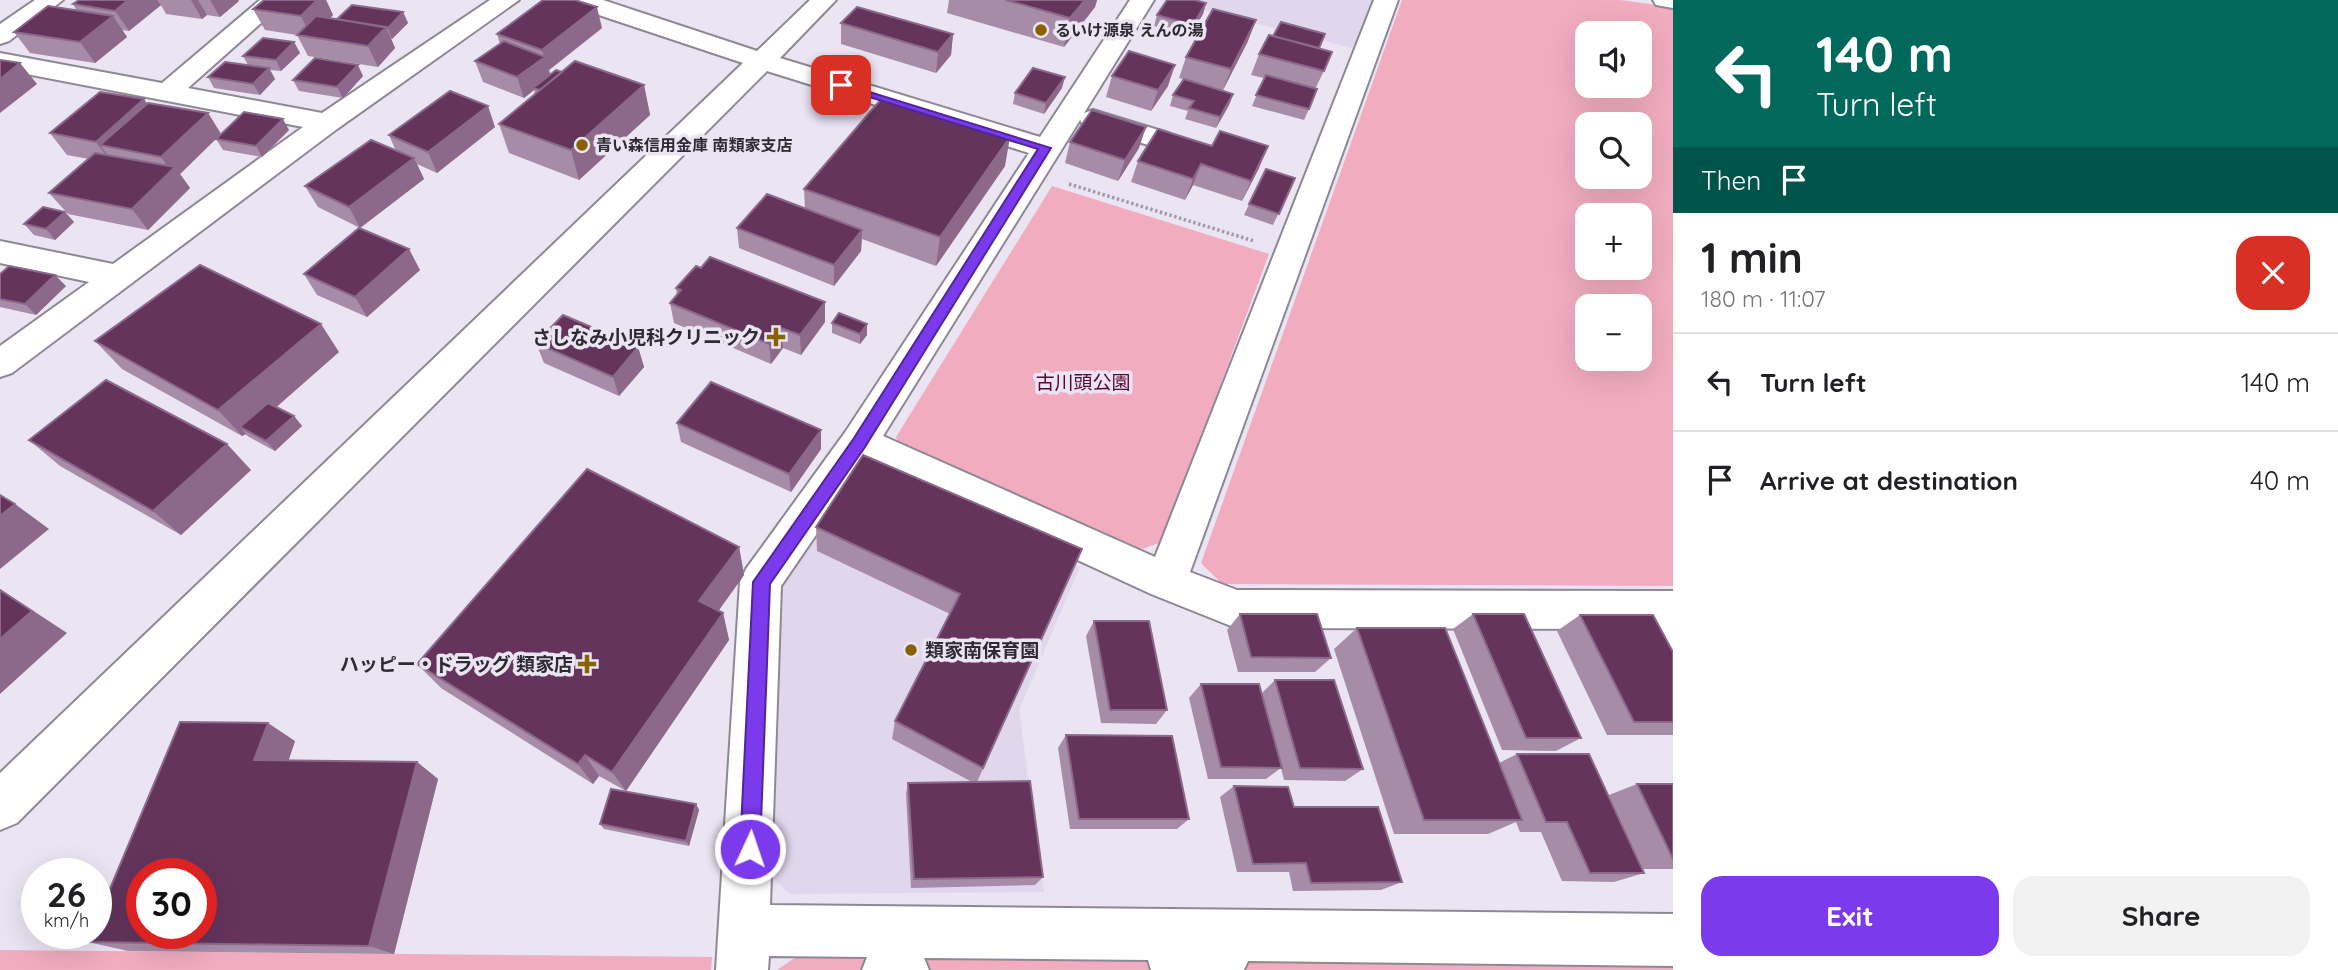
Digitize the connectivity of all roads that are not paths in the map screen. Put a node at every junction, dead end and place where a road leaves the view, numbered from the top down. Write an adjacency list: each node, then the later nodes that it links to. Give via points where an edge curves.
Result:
1 (51, 0): 10 (street)
2 (275, 0): 13 (street)
3 (507, 0): 15 (street)
4 (578, 0): 12 (street)
5 (824, 0): 12 (street)
6 (1142, 0): 14 (street)
7 (1386, 0): 22 (street)
8 (1665, 0): 9 (street)
9 (1673, 1)
10 (0, 36)
11 (0, 61): 13 (street)
12 (762, 61): 17 (street); 24 (street)
13 (169, 91): 15 (street)
14 (1069, 111): 16 (street); 17 (street)
15 (327, 123): 19 (street)
16 (1158, 139)
17 (1038, 160): 21 (street)
18 (0, 252): 19 (street)
19 (121, 277): 20 (street)
20 (0, 364)
21 (859, 442): 22 (street); 26 (street, via 761,582)
22 (1166, 581): 23 (street, via 1236,608)
23 (1667, 620)
24 (0, 806)
25 (1673, 940): 26 (street)
26 (744, 950)
27 (1673, 964): 30 (street, via 1174,959)
28 (888, 970): 29 (street)
29 (903, 970)
30 (1177, 970)

